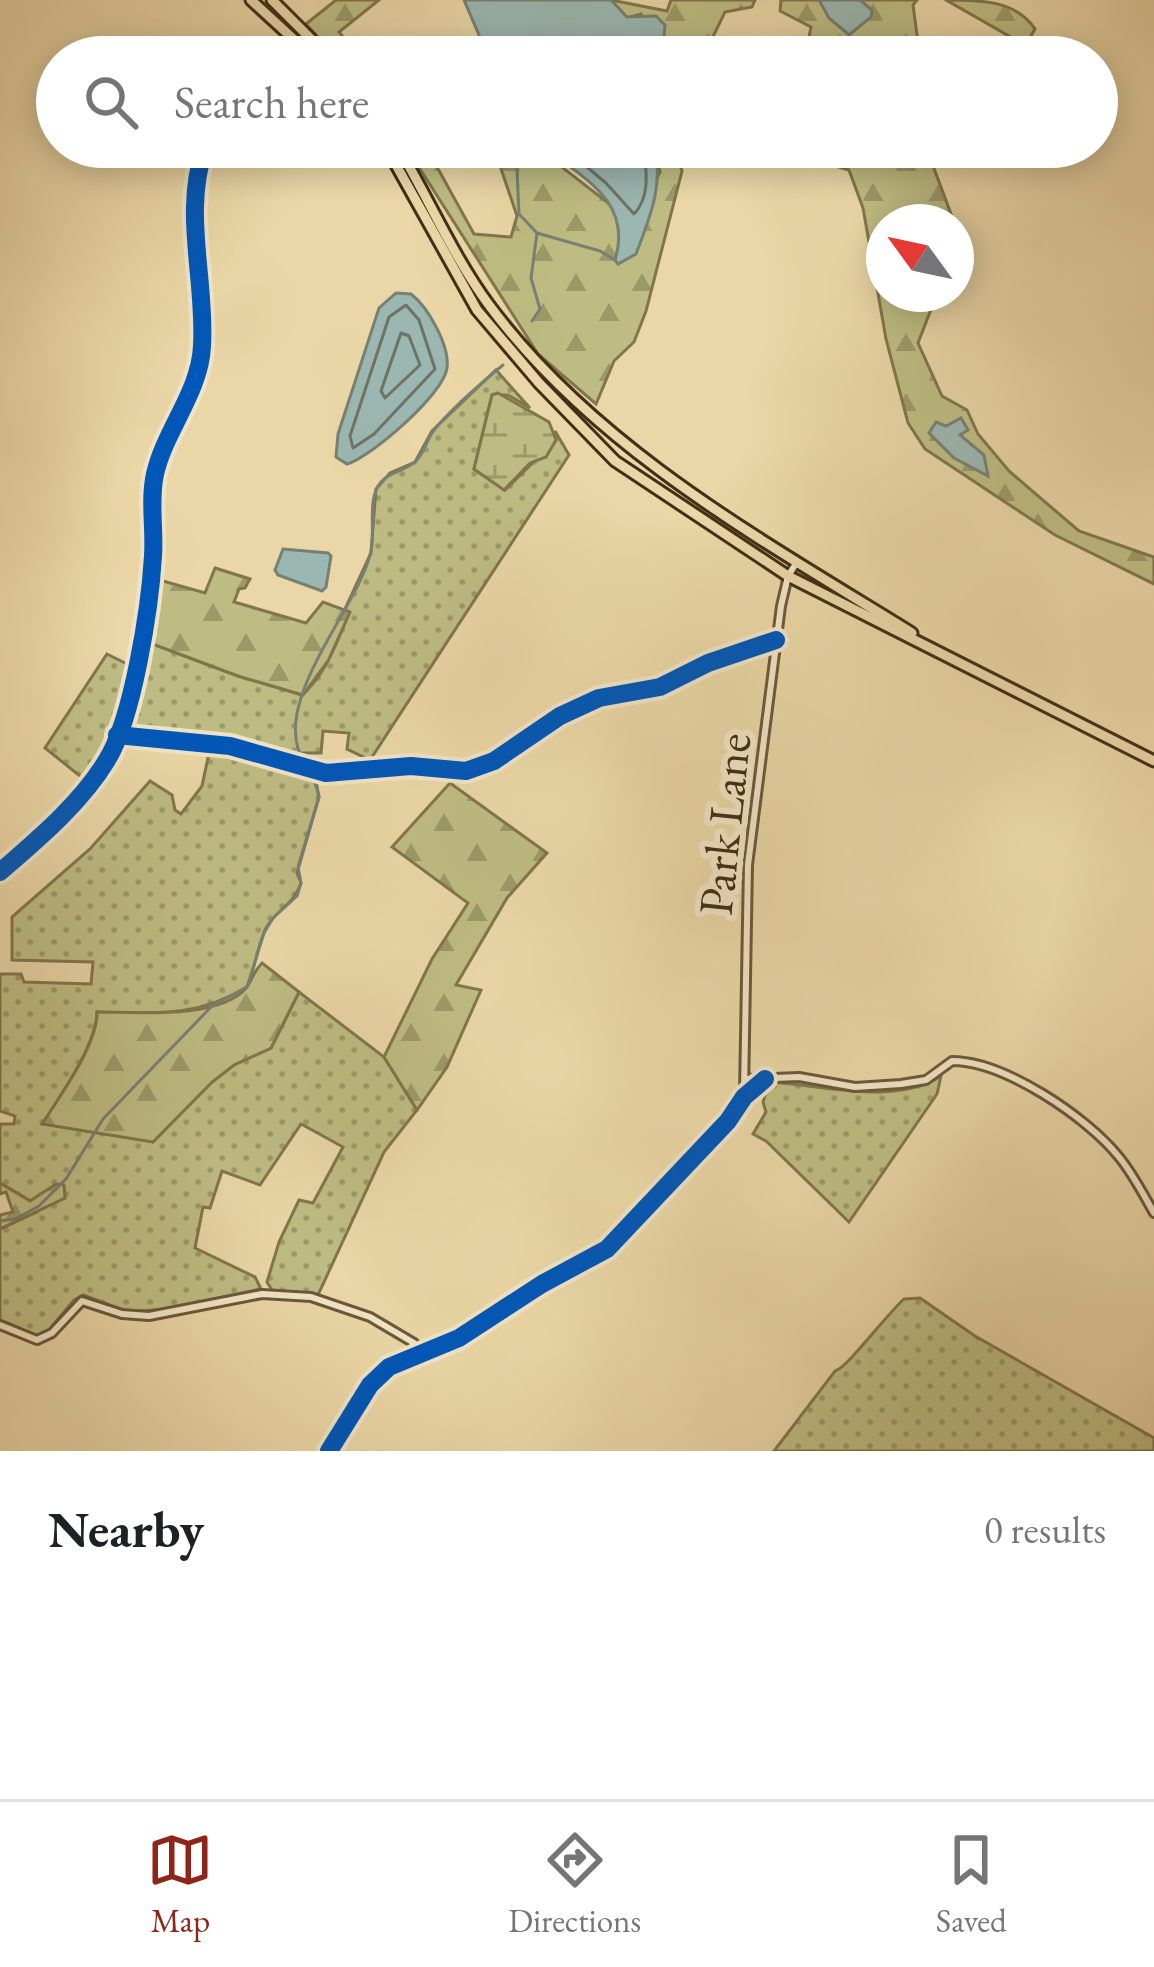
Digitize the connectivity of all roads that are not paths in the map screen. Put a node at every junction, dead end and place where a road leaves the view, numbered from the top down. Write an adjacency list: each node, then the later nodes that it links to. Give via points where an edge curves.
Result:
1 (251, 0): 4 (main road)
2 (272, 0): 3 (main road)
3 (299, 26): 4 (street); 5 (main road)
4 (289, 35)
5 (309, 36)
6 (198, 168): 13 (street, via 202,355 155,474 146,616)
7 (398, 168): 10 (main road, via 477,310 596,444)
8 (410, 168): 9 (main road, via 468,274 533,357 653,463)
9 (796, 562): 10 (street, Park Lane); 12 (main road)
10 (788, 576): 11 (street, Park Lane); 12 (main road)
11 (776, 640): 13 (street, via 660,687 598,698 466,770 326,773 230,746); 16 (street, Park Lane, via 748,865)
12 (962, 664): 14 (main road)
13 (117, 735): 15 (street, via 90,785)
14 (1154, 760)
15 (0, 872)
16 (746, 1079): 17 (street); 18 (street, Park Lane)
17 (764, 1079): 18 (street); 19 (street, via 855,1087 926,1080 952,1061 992,1066 1112,1148)
18 (744, 1096): 21 (street, via 607,1249)
19 (1154, 1213)
20 (0, 1325): 21 (street, via 37,1340 82,1300 149,1316 279,1295 344,1305)
21 (421, 1352): 22 (street, via 380,1374)
22 (329, 1451)

